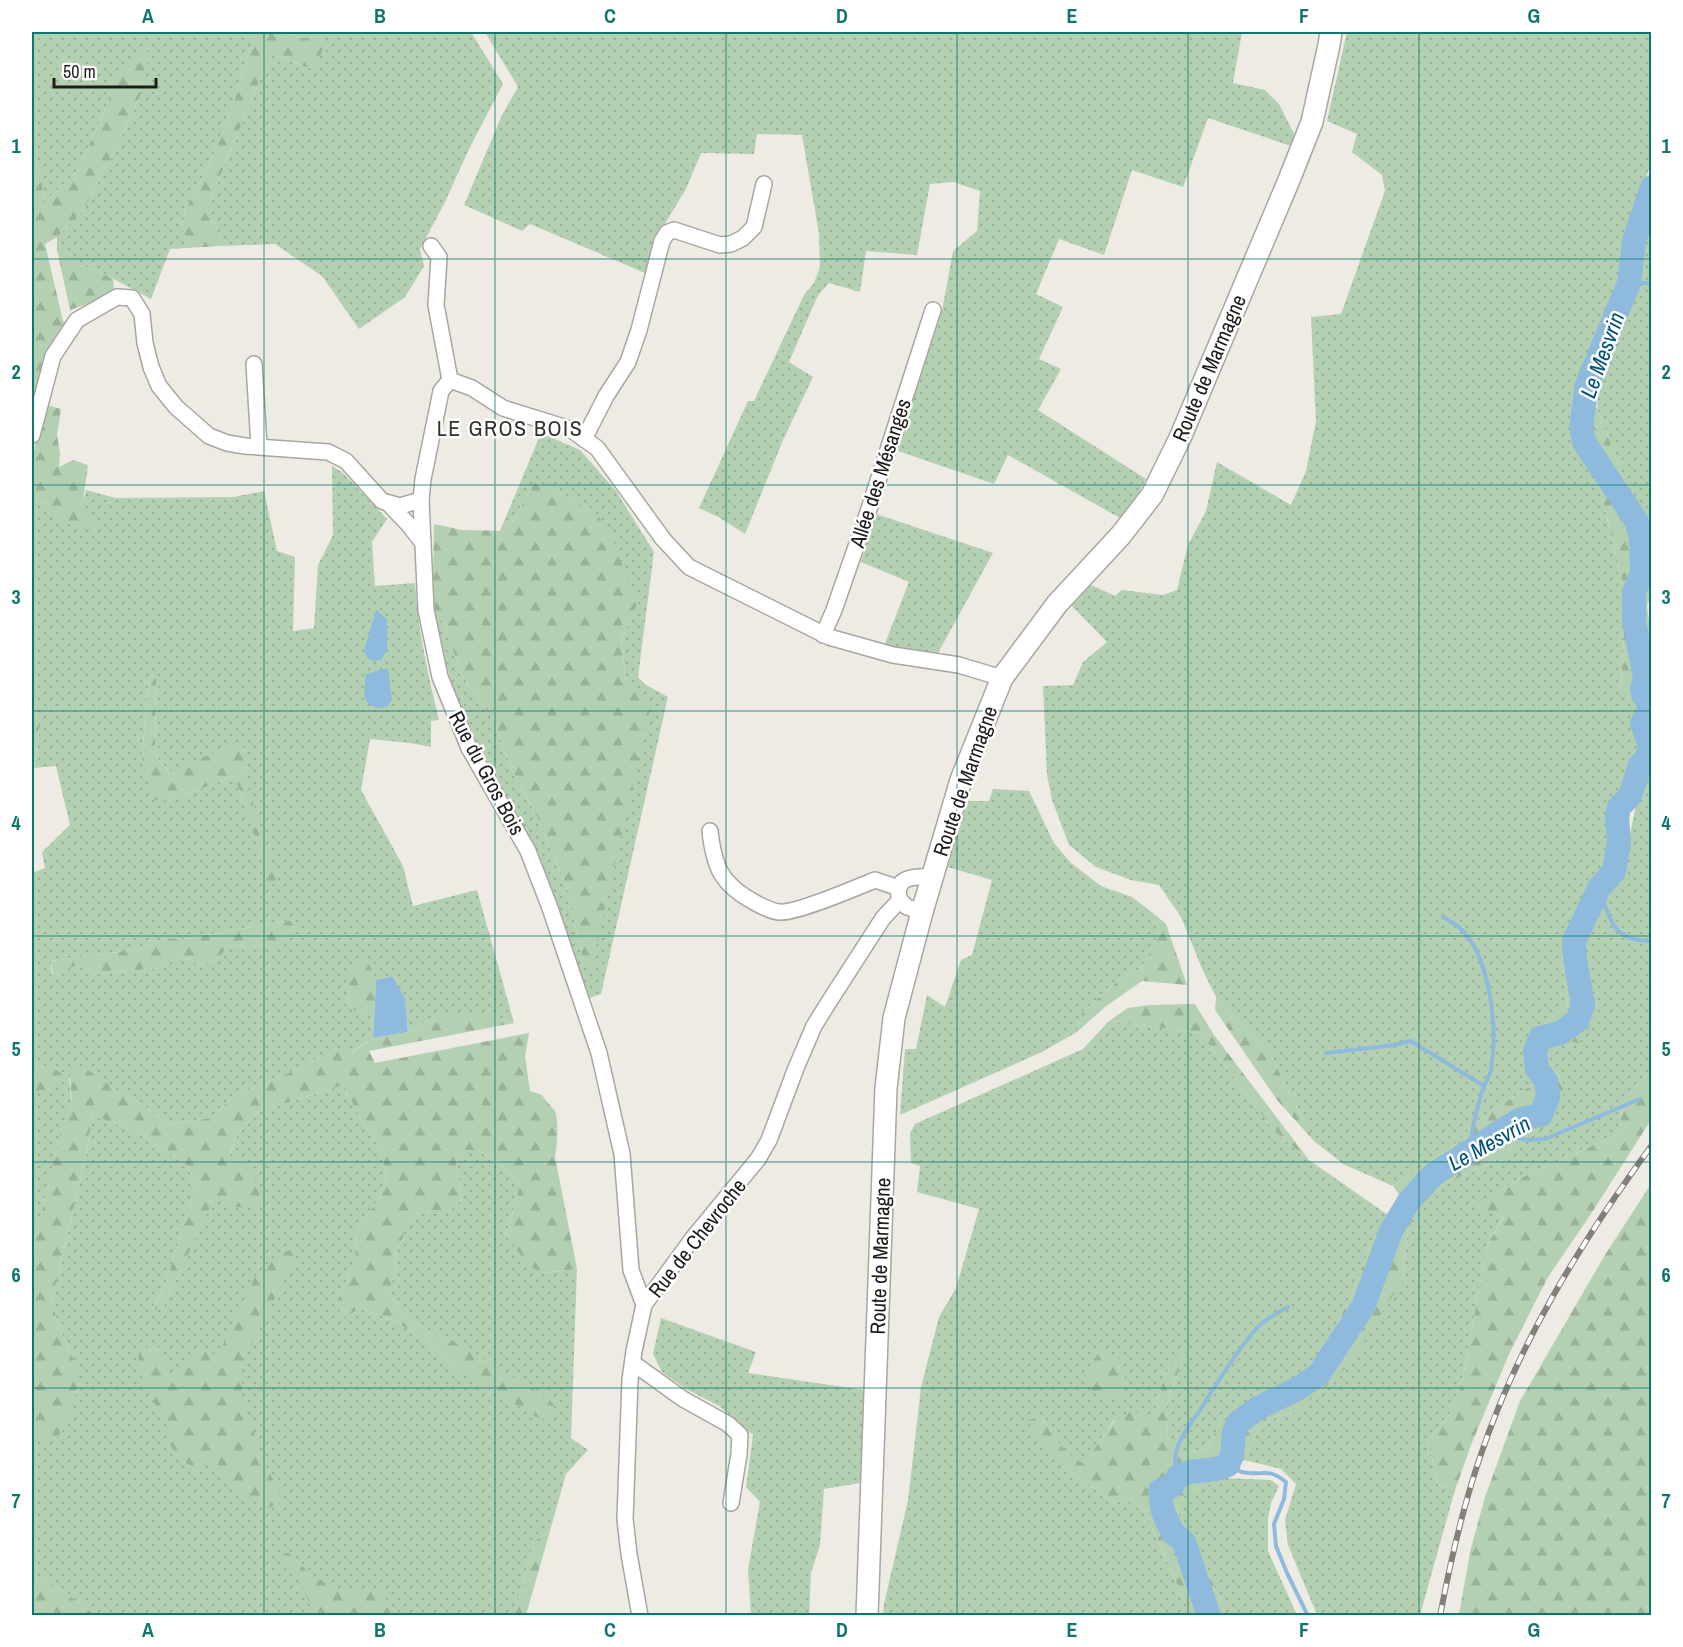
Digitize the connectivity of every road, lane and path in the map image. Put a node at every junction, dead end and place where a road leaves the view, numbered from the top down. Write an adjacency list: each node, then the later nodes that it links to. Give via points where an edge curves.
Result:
1 (1330, 32): 14 (main road, Route de Marmagne, via 1312,122 1180,438 1152,495 1057,604)
2 (764, 184): 8 (street, via 754,227 743,238 720,244 674,230 667,233 628,362)
3 (431, 246): 6 (street, via 439,257 436,305)
4 (933, 310): 13 (street, Allée des Mésanges, via 867,515)
5 (254, 364): 9 (street)
6 (450, 380): 8 (street, via 472,388 503,408 570,429); 10 (street, Rue du Gros Bois, via 441,391)
7 (32, 435): 9 (street, via 53,356 77,320 117,297 132,298 142,314 151,367 159,387 176,407 209,436 227,443)
8 (584, 439): 13 (street, via 597,448 663,539 689,567)
9 (259, 446): 11 (street, via 328,452 346,461 382,501)
10 (421, 500): 11 (street, via 400,506); 12 (street, Rue du Gros Bois)
11 (388, 502): 12 (street)
12 (423, 543): 19 (street, Rue du Gros Bois, via 426,610 440,677 469,748 528,851 599,1053 622,1154 631,1270)
13 (823, 635): 14 (street, via 893,655 959,664)
14 (1002, 678): 16 (main road, Route de Marmagne, via 961,780)
15 (710, 831): 17 (street, via 713,855 724,879 762,907 780,912 875,880)
16 (932, 877): 17 (street, via 913,876 904,881); 18 (main road, Route de Marmagne)
17 (899, 894): 18 (street, via 907,907); 19 (street, Rue de Chevroche, via 814,1026 758,1159)
18 (921, 912): 23 (main road, Route de Marmagne, via 894,1018 886,1088)
19 (644, 1305): 20 (street, Rue de Chevroche)
20 (633, 1363): 21 (street, via 740,1435); 22 (street, Rue de Chevroche, via 625,1519)
21 (731, 1503)
22 (640, 1616)
23 (867, 1616)

